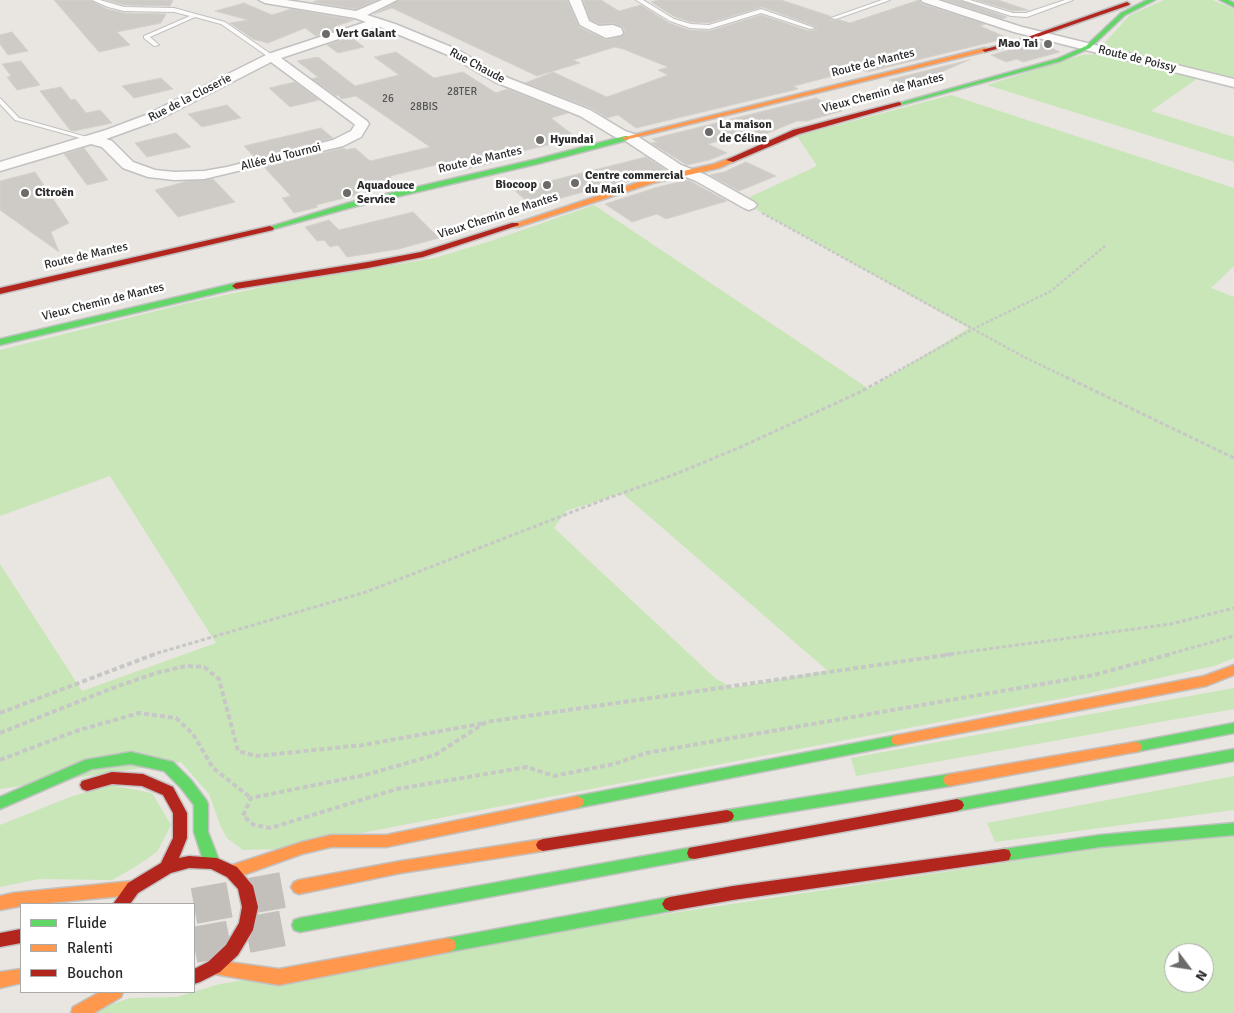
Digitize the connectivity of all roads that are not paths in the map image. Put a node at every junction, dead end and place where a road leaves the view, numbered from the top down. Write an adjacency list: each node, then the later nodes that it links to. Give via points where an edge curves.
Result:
1 (95, 0): 15 (lane, via 124,9 165,8)
2 (265, 0): 14 (street, Rue Chaude)
3 (391, 0): 14 (street)
4 (575, 0): 19 (street, via 584,23)
5 (639, 0): 18 (lane, via 672,20 690,26 709,27 761,11)
6 (887, 0): 16 (lane)
7 (928, 0): 20 (street, Route de Poissy)
8 (965, 0): 9 (lane, via 1013,15 1027,15)
9 (1070, 0)
10 (1137, 0): 20 (main road, Route de Mantes)
11 (1152, 0): 22 (main road, Vieux Chemin de Mantes, via 1123,14)
12 (1223, 0): 13 (main road)
13 (1234, 4)
14 (357, 15): 17 (street, Rue Chaude)
15 (196, 16): 21 (lane, via 146,36); 23 (lane, via 224,23)
16 (834, 18)
17 (377, 22): 23 (street, Rue de la Closerie); 26 (street, Rue Chaude, via 452,52 499,79 551,98)
18 (812, 28)
19 (597, 30)
20 (1041, 35): 22 (street, Route de Poissy); 26 (main road, Route de Mantes)
21 (156, 45)
22 (1088, 47): 24 (street, Route de Poissy); 29 (main road, Vieux Chemin de Mantes, via 1058,60 796,132 716,166)
23 (272, 56): 27 (street, Rue de la Closerie, via 151,118); 27 (street, Allée du Tournoi, via 358,120 362,124 356,134 338,143 227,171 174,176 153,174 128,165 107,144)
24 (1234, 83)
25 (0, 100): 27 (lane, via 17,119)
26 (629, 137): 29 (street, Rue Chaude, via 676,168); 31 (main road, Route de Mantes, via 290,223)
27 (91, 139): 28 (street, Rue de la Closerie)
28 (0, 167)
29 (688, 172): 30 (street, Rue Chaude); 32 (main road, Vieux Chemin de Mantes, via 423,254 221,288)
30 (749, 205)
31 (0, 290)
32 (0, 342)
33 (1234, 670): 41 (main road, via 1206,681 386,841 331,841)
34 (1234, 728): 42 (main road, via 1009,770 401,867)
35 (1234, 755): 46 (main road)
36 (76, 788): 40 (main road, via 112,778 143,780 168,791 180,813 180,838)
37 (0, 803): 39 (main road, via 90,764 131,758 168,766 200,804 201,832)
38 (1234, 829): 49 (main road, via 1100,841 733,893 280,977)
39 (212, 863): 40 (main road, via 189,862); 41 (main road)
40 (168, 867): 43 (main road)
41 (232, 872): 49 (main road, via 244,886 250,907 247,925 232,950)
42 (299, 887)
43 (133, 888): 44 (main road); 45 (main road)
44 (0, 903)
45 (121, 903)
46 (300, 925)
47 (20, 936): 48 (main road)
48 (0, 940)
49 (214, 967): 51 (main road)
50 (20, 976): 52 (main road)
51 (195, 976)
52 (0, 980)
53 (113, 993): 54 (main road)
54 (78, 1013)

